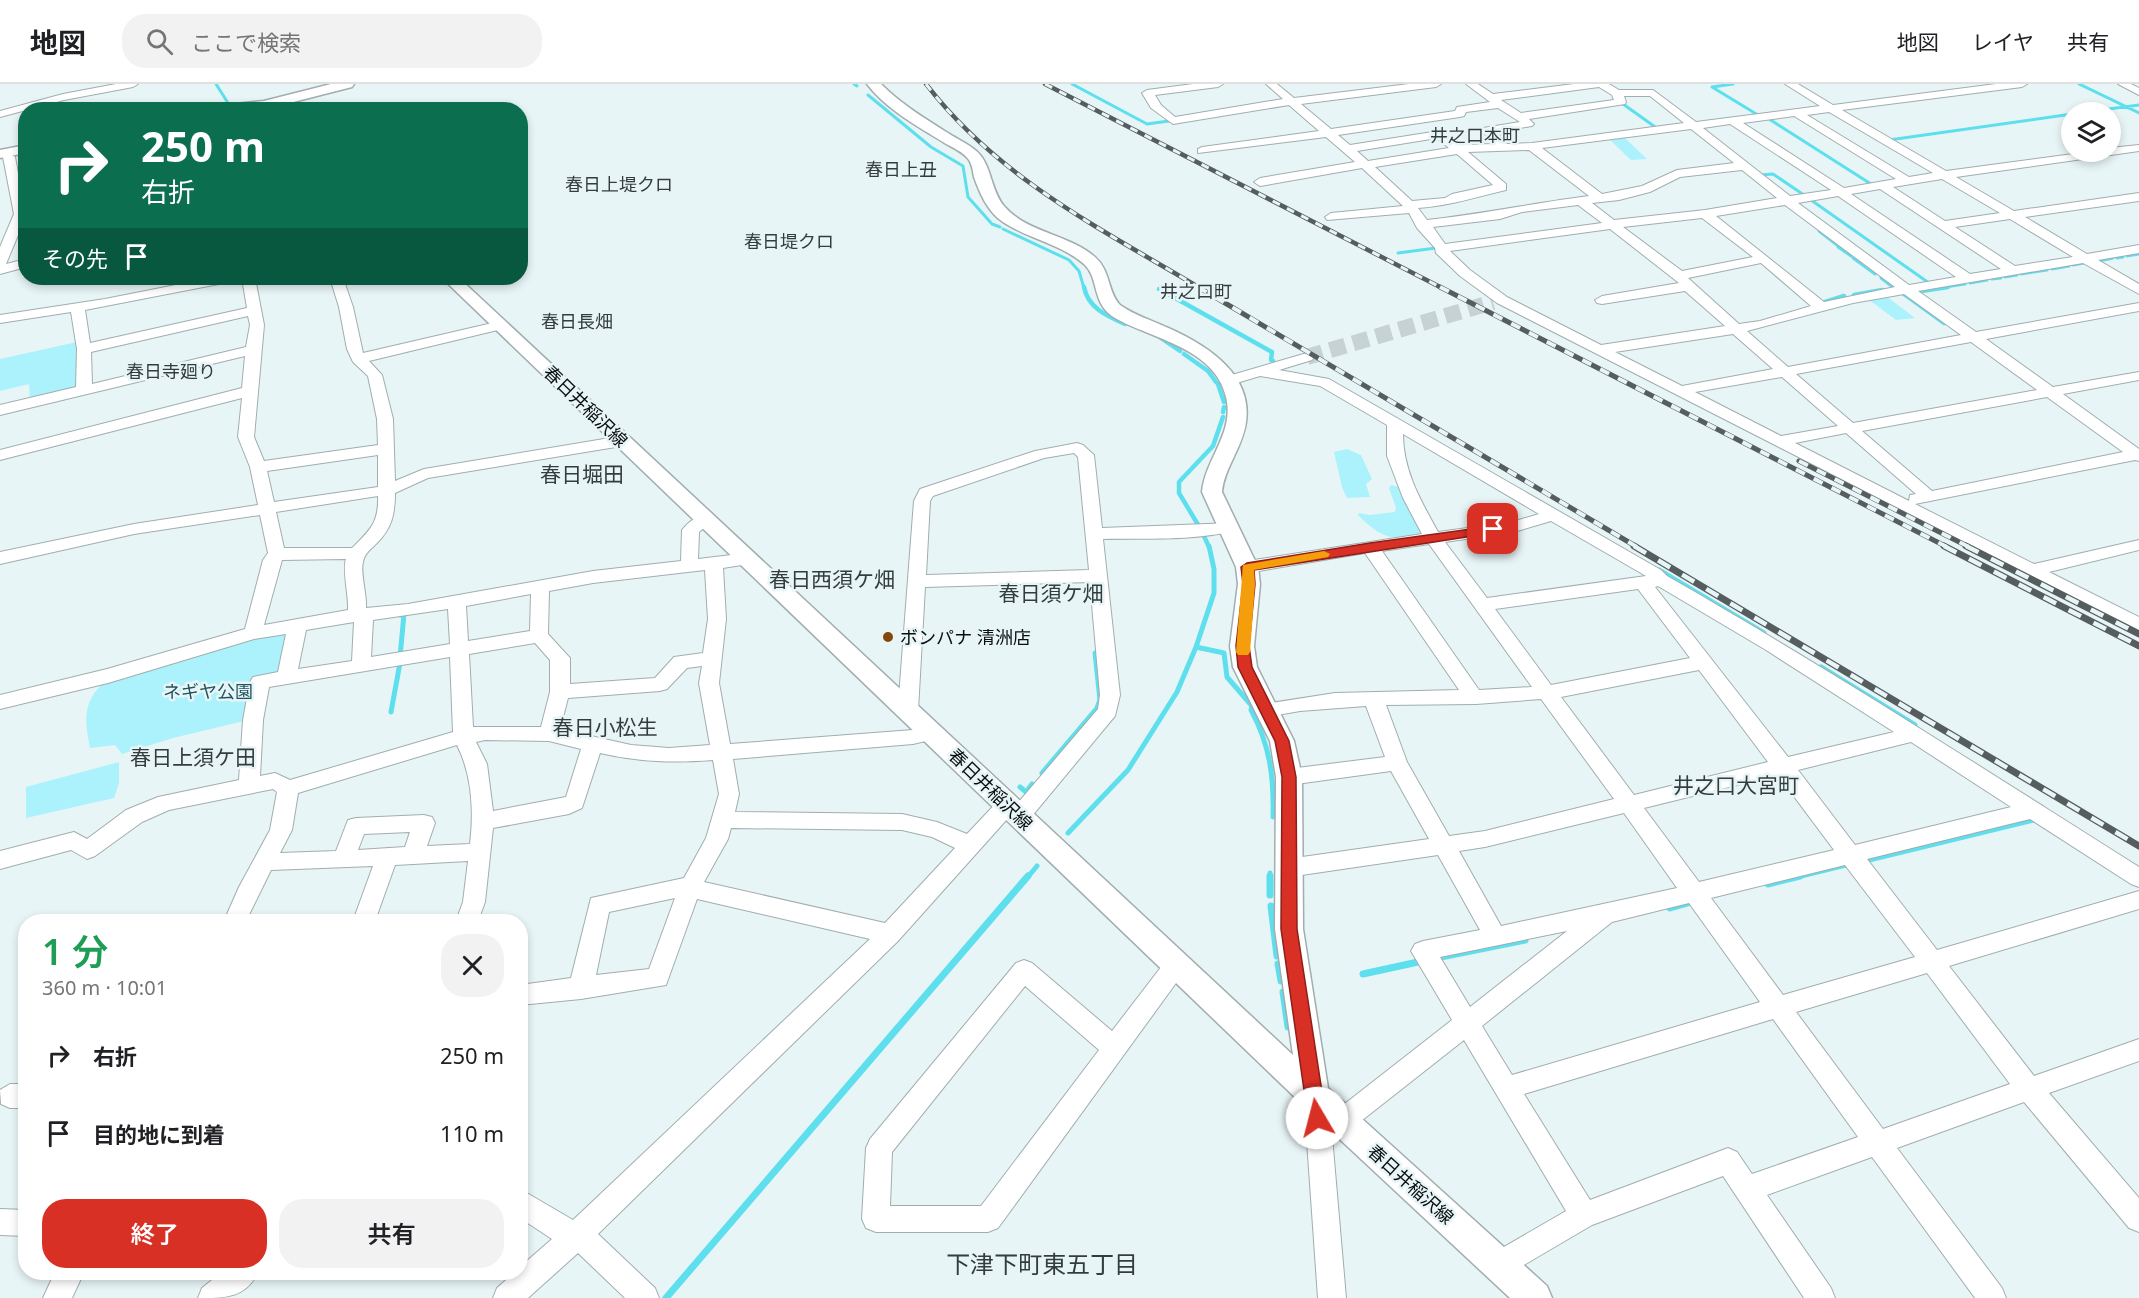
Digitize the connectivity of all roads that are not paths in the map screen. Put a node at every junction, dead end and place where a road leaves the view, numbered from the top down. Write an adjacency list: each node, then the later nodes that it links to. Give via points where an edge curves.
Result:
1 (133, 84): 19 (street)
2 (346, 84): 24 (main road)
3 (874, 84): 102 (main road, via 895,105 976,159 987,192 1005,217 1089,259 1098,269 1106,300 1114,309 1175,337 1218,366)
4 (1218, 84): 13 (street)
5 (1270, 84): 25 (street)
6 (1346, 84): 18 (street)
7 (1436, 84): 18 (street)
8 (1471, 84): 20 (street)
9 (1600, 84): 17 (street); 20 (street)
10 (1790, 84): 27 (street)
11 (2022, 84): 27 (street)
12 (2123, 84): 16 (street)
13 (1187, 86): 25 (street, via 1147,93 1173,121)
14 (1652, 88): 17 (street); 33 (street)
15 (249, 91): 23 (main road)
16 (2139, 92)
17 (1617, 93): 30 (street, via 1621,102)
18 (1357, 94): 25 (street)
19 (63, 98): 21 (street, via 52,90); 22 (street)
20 (1495, 101): 30 (street); 31 (street, via 1461,109 1461,114)
21 (0, 102)
22 (47, 102)
23 (261, 102)
24 (283, 102)
25 (1291, 102): 34 (street)
26 (18, 109): 29 (street)
27 (1832, 109): 28 (street); 45 (street)
28 (1797, 113): 32 (street); 46 (street)
29 (0, 114)
30 (1519, 117): 37 (street, via 1528,124 1487,129)
31 (1422, 120): 34 (street); 35 (street)
32 (1734, 122): 33 (street); 50 (street)
33 (1695, 127): 36 (street); 44 (street)
34 (1328, 133): 39 (street); 41 (street)
35 (1439, 134): 39 (street); 40 (street)
36 (1532, 146): 37 (street); 53 (street)
37 (1504, 147): 40 (street)
38 (2139, 148): 45 (street)
39 (1347, 149): 43 (street)
40 (1458, 149): 43 (street); 49 (street, via 1502,187)
41 (1202, 151)
42 (5, 160): 52 (street)
43 (1362, 164): 47 (street); 56 (street)
44 (1742, 166): 53 (street, via 1677,174 1646,189); 55 (street)
45 (1944, 175): 46 (street); 60 (street)
46 (1907, 181): 48 (street)
47 (1260, 182)
48 (1882, 185): 50 (street); 66 (street)
49 (1499, 188): 56 (street); 57 (street)
50 (1841, 192): 55 (street); 77 (street)
51 (2139, 197): 60 (street)
52 (18, 198)
53 (1599, 198): 54 (street)
54 (1581, 201): 57 (street); 65 (street)
55 (1788, 201): 59 (street); 83 (street)
56 (1410, 207): 61 (street); 64 (street)
57 (1531, 207): 64 (street)
58 (18, 214): 62 (street)
59 (1705, 214): 65 (street); 71 (street)
60 (2012, 215): 66 (street); 72 (street)
61 (1331, 217)
62 (0, 219)
63 (18, 225): 68 (street)
64 (1422, 225): 69 (street)
65 (1614, 225): 69 (street); 78 (street)
66 (1944, 225): 76 (street)
67 (18, 239): 68 (street)
68 (11, 241): 73 (street)
69 (1442, 249): 96 (street, via 1465,273 1502,300); 96 (street, via 1442,255 1460,274 1494,302)
70 (2139, 249): 72 (street)
71 (1764, 259): 78 (street, via 1731,263); 88 (street)
72 (2085, 259): 76 (street); 84 (street)
73 (0, 263)
74 (18, 265): 75 (street)
75 (0, 270)
76 (2013, 271): 77 (street)
77 (1968, 279): 83 (street)
78 (1684, 280): 85 (street); 92 (street)
79 (159, 285): 86 (street)
80 (250, 285): 89 (street)
81 (338, 285): 98 (street)
82 (458, 285): 91 (main road, 春日井稲沢線)
83 (1906, 290): 88 (street); 93 (street)
84 (2139, 290)
85 (1602, 300)
86 (77, 307): 90 (street); 94 (street)
87 (2139, 307): 93 (street)
88 (1822, 308): 92 (street)
89 (255, 310): 94 (street); 95 (street)
90 (1, 320)
91 (501, 325): 98 (street); 110 (main road, 春日井稲沢線)
92 (1736, 329): 96 (street); 100 (street)
93 (1972, 338): 100 (street); 106 (street)
94 (84, 349): 103 (street)
95 (254, 350): 103 (street); 104 (street)
96 (1600, 351): 105 (street)
97 (1307, 357): 99 (street)
98 (358, 358): 112 (street, via 375,375 385,419)
99 (1263, 372): 102 (street); 108 (street, via 1324,382)
100 (1785, 372): 105 (street); 109 (street)
101 (2139, 376): 106 (street)
102 (1230, 380): 122 (main road, via 1237,404 1237,427 1212,492)
103 (84, 390): 107 (street)
104 (249, 391): 113 (street); 115 (street, via 246,437)
105 (1678, 391): 111 (street)
106 (2049, 392): 109 (street); 114 (street)
107 (0, 410)
108 (1395, 423): 120 (street); 124 (street, via 1395,456 1411,498)
109 (1850, 428): 111 (street); 117 (street)
110 (622, 441): 116 (street, via 424,474); 121 (main road, 春日井稲沢線)
111 (1778, 441): 118 (street)
112 (386, 449): 115 (street); 116 (street)
113 (0, 455)
114 (2138, 455): 117 (street)
115 (258, 467): 119 (street)
116 (388, 490): 119 (street); 127 (street, via 387,514 377,533)
117 (1929, 496): 118 (street)
118 (1899, 503): 134 (street)
119 (268, 508): 128 (street); 129 (street, via 134,529)
120 (1553, 515): 124 (street, via 1514,526); 137 (street, via 1655,574)
121 (705, 519): 130 (main road, 春日井稲沢線); 132 (street, via 691,530)
122 (1227, 527): 123 (street); 133 (main road)
123 (1094, 534): 135 (street); 136 (street, via 1086,455 1077,448 1041,454 926,493 922,501)
124 (1433, 538): 126 (street); 140 (street)
125 (2139, 545): 134 (street)
126 (1370, 547): 133 (street); 153 (street)
127 (357, 553): 128 (street); 141 (street, via 353,564)
128 (277, 554): 144 (street, via 272,560)
129 (0, 558)
130 (748, 559): 131 (street); 156 (main road, 春日井稲沢線)
131 (714, 564): 132 (street); 147 (street, via 717,619)
132 (689, 567): 138 (street)
133 (1247, 567): 157 (main road, via 1249,584 1242,646 1245,667)
134 (2032, 570): 142 (street)
135 (1098, 576): 136 (street); 171 (street, via 1110,695 1108,711)
136 (917, 581): 156 (street)
137 (1652, 581): 140 (street); 148 (street); 160 (street, via 1773,645)
138 (540, 586): 139 (street); 145 (street)
139 (457, 602): 141 (street); 146 (street)
140 (1482, 605): 152 (street)
141 (360, 615): 143 (street); 149 (street)
142 (2139, 625)
143 (297, 626): 144 (street); 150 (street)
144 (253, 633): 155 (street, via 108,676)
145 (539, 636): 146 (street); 151 (street, via 560,658)
146 (459, 650): 149 (street); 161 (street)
147 (712, 658): 151 (street, via 681,662 660,684); 163 (street, via 709,683)
148 (1704, 662): 152 (street); 165 (street)
149 (361, 666): 150 (street)
150 (287, 678): 167 (street, via 260,682 253,720)
151 (560, 692): 159 (street)
152 (1546, 692): 153 (street); 169 (street)
153 (1473, 696): 154 (street)
154 (1373, 698): 157 (street); 164 (street)
155 (0, 702)
156 (908, 710): 158 (main road, 春日井稲沢線)
157 (1265, 710): 166 (main road, via 1282,741)
158 (931, 733): 163 (street, via 913,738); 171 (main road, 春日井稲沢線)
159 (549, 734): 161 (street, via 496,732); 162 (street)
160 (1915, 734): 165 (street); 170 (street)
161 (463, 736): 168 (street); 173 (street, via 477,764)
162 (592, 746): 163 (street, via 669,756); 173 (street, via 575,802)
163 (720, 751): 172 (street, via 729,794)
164 (1397, 763): 166 (street); 175 (street)
165 (1783, 767): 169 (street); 177 (street)
166 (1289, 777): 183 (main road)
167 (249, 787): 168 (street, via 275,781); 180 (street, via 165,803 134,816 87,850 74,841)
168 (288, 788): 182 (street, via 281,830)
169 (1629, 804): 175 (street); 186 (street)
170 (2033, 810): 177 (street); 184 (street)
171 (1013, 811): 174 (street); 195 (main road, 春日井稲沢線)
172 (722, 820): 174 (street, via 902,822 938,830); 185 (street, via 713,847)
173 (483, 821): 176 (street)
174 (970, 845): 192 (street)
175 (1444, 846): 183 (street); 193 (street)
176 (479, 852): 178 (street); 190 (street)
177 (1850, 855): 186 (street); 194 (street)
178 (413, 856): 179 (street); 181 (street, via 424,823 356,826)
179 (387, 857): 181 (street); 189 (street)
180 (0, 860)
181 (343, 860): 182 (street)
182 (266, 861): 188 (street)
183 (1288, 868): 204 (main road, via 1289,929)
184 (2139, 878)
185 (690, 888): 192 (street); 196 (street, via 658,978); 196 (street, via 598,905)
186 (1693, 893): 191 (street); 198 (street)
187 (2139, 900): 194 (street)
188 (238, 914)
189 (367, 914)
190 (470, 914)
191 (1607, 914): 193 (street); 199 (street)
192 (890, 934): 213 (street)
193 (1496, 937): 199 (street, via 1423,951)
194 (1931, 962): 198 (street); 203 (street)
195 (1176, 965): 200 (street); 204 (main road, 春日井稲沢線)
196 (581, 989): 197 (street)
197 (528, 994)
198 (1778, 1007): 202 (street); 206 (street)
199 (1466, 1024): 202 (street); 205 (street)
200 (1114, 1048): 200 (street, via 988,1219 876,1219 879,1148 1024,970)
201 (2139, 1050): 203 (street)
202 (1506, 1088): 209 (street)
203 (2030, 1090): 206 (street); 210 (street)
204 (1314, 1095): 205 (main road, 春日井稲沢線); 223 (street)
205 (1342, 1121): 214 (main road, 春日井稲沢線)
206 (1877, 1143): 207 (street); 226 (street)
207 (1747, 1189): 209 (street, via 1728,1161); 225 (street)
208 (528, 1207): 213 (street)
209 (1584, 1215): 214 (street)
210 (2139, 1219)
211 (0, 1222): 212 (street)
212 (18, 1223)
213 (576, 1235): 215 (street); 222 (street)
214 (1500, 1265): 224 (main road, 春日井稲沢線)
215 (528, 1279)
216 (66, 1280): 219 (street)
217 (234, 1280): 220 (street)
218 (527, 1280): 221 (street)
219 (57, 1298)
220 (212, 1298)
221 (507, 1298)
222 (645, 1298)
223 (1332, 1298)
224 (1535, 1298)
225 (1821, 1298)
226 (1992, 1298)

